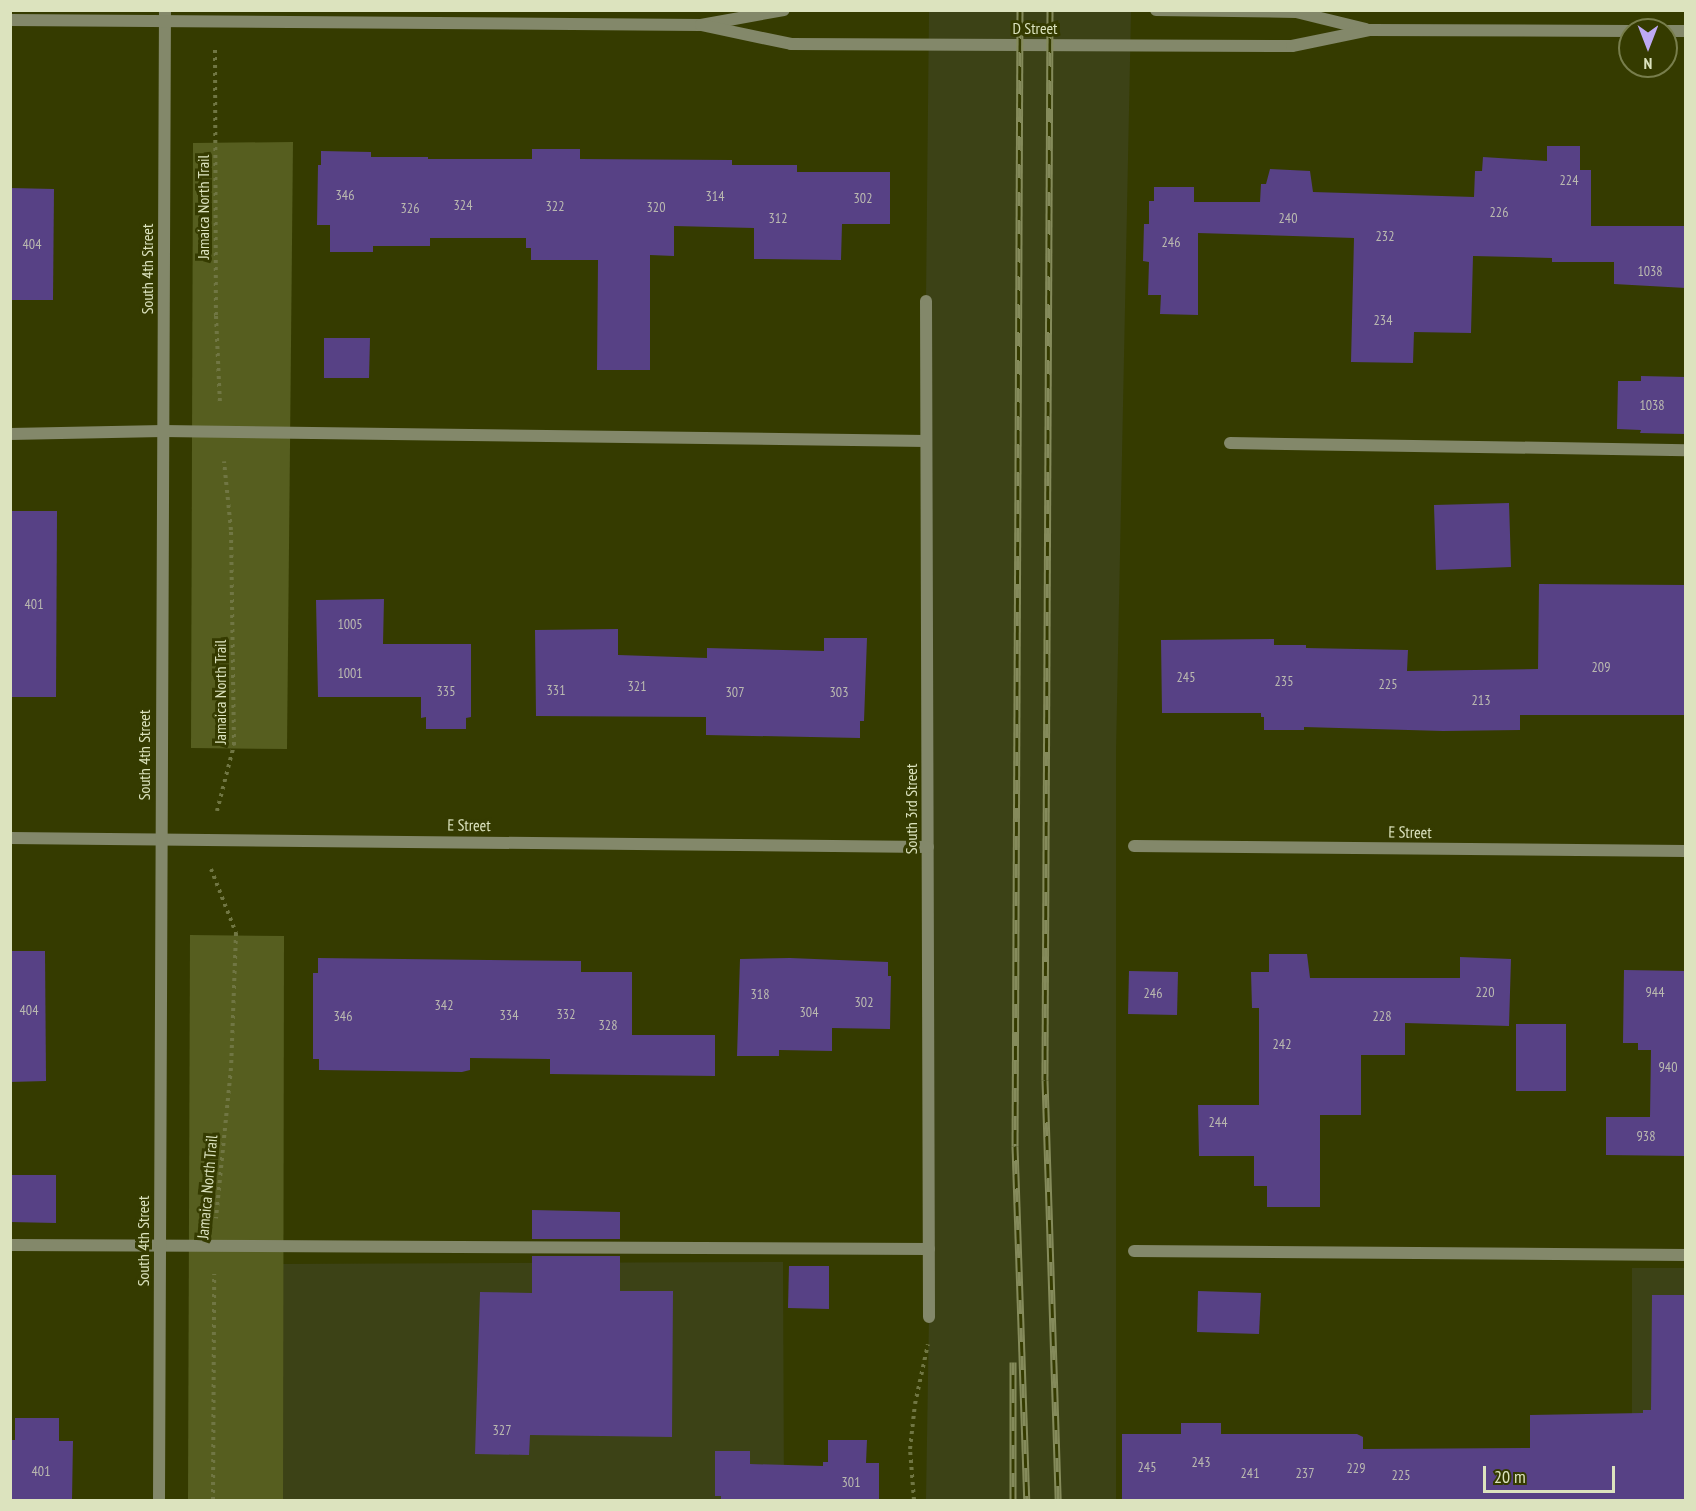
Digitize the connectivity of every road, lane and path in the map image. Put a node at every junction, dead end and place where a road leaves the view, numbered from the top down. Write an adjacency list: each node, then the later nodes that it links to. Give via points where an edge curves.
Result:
1 (784, 10): 6 (street, D Street)
2 (1156, 10): 7 (street, D Street, via 1296,12)
3 (165, 15): 4 (street, D Street); 5 (street, D Street); 10 (street, South 4th Street)
4 (10, 20)
5 (215, 20): 6 (street, D Street); 11 (path, Jamaica North Trail, via 216,316)
6 (701, 25): 7 (street, D Street, via 803,44 1292,46)
7 (1370, 30): 8 (street, D Street)
8 (1618, 31)
9 (926, 301): 13 (street, South 3rd Street)
10 (163, 431): 11 (street); 12 (street); 17 (street, South 4th Street)
11 (221, 432): 13 (street); 18 (path, Jamaica North Trail, via 231,530 234,745)
12 (10, 434)
13 (926, 441): 20 (street, South 3rd Street)
14 (1230, 443): 15 (street)
15 (1686, 450)
16 (10, 838): 17 (street, E Street)
17 (160, 838): 18 (street, E Street); 23 (street, South 4th Street)
18 (211, 839): 20 (street, E Street); 24 (path, Jamaica North Trail, via 211,871 236,933 231,1068)
19 (1134, 846): 21 (street, E Street)
20 (928, 847): 25 (street, South 3rd Street)
21 (1686, 851)
22 (10, 1245): 23 (street)
23 (160, 1245): 24 (street); 29 (street, South 4th Street)
24 (214, 1245): 25 (street); 30 (path, Jamaica North Trail)
25 (929, 1249): 28 (street, South 3rd Street)
26 (1134, 1251): 27 (street)
27 (1686, 1255)
28 (929, 1317): 31 (path, via 910,1449)
29 (159, 1500)
30 (213, 1500)
31 (914, 1500)

